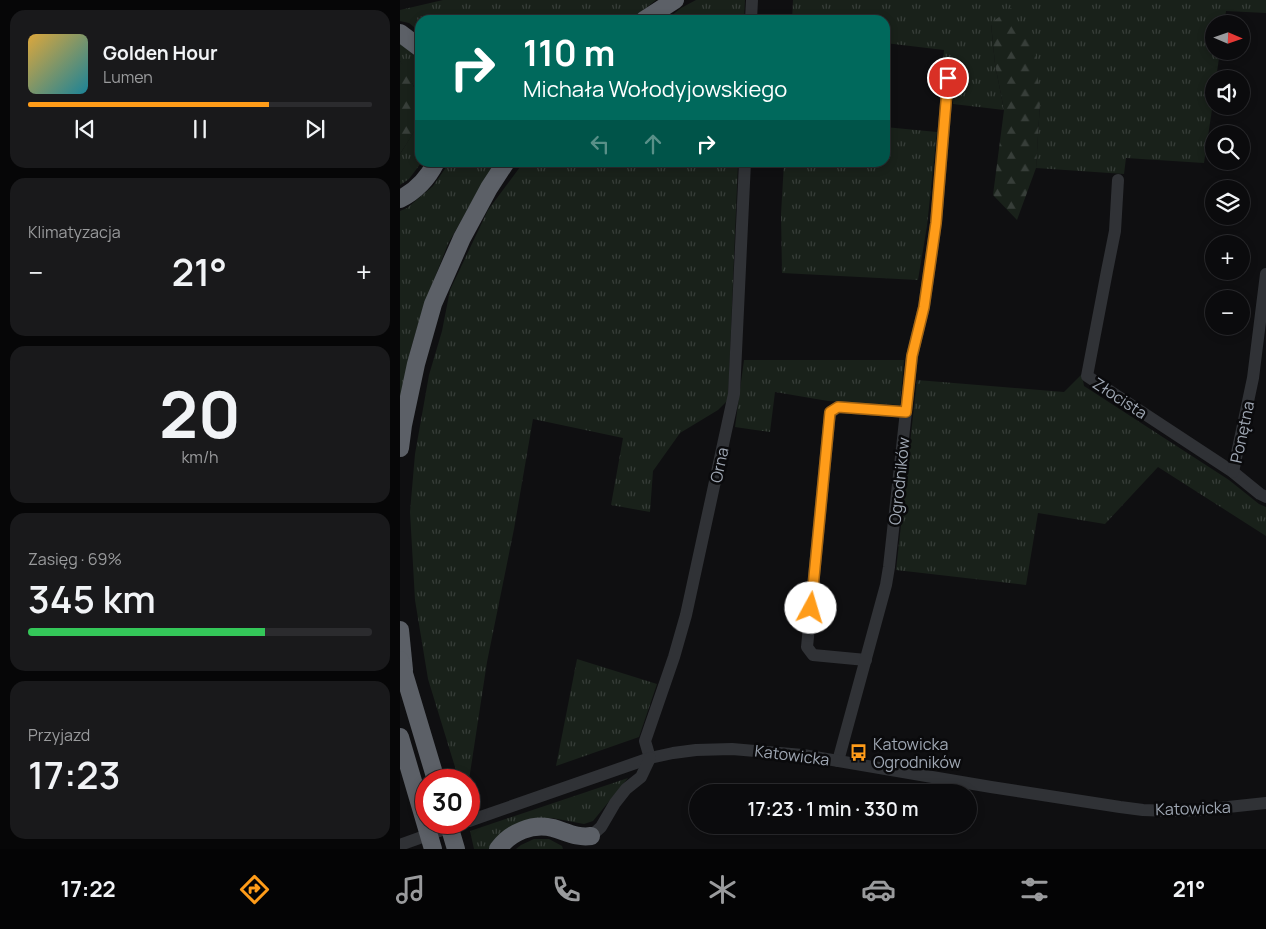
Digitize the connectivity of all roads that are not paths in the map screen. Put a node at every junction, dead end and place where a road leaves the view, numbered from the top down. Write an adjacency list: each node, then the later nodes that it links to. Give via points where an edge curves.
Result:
1 (674, 0): 3 (highway)
2 (752, 0): 4 (street)
3 (652, 15)
4 (751, 15)
5 (400, 33): 6 (highway)
6 (415, 44)
7 (948, 78): 14 (street, Ogrodników, via 936,223 924,307 912,356)
8 (433, 167): 12 (highway, via 417,187)
9 (503, 167): 15 (highway, via 462,238 433,304 416,364)
10 (745, 167): 22 (street, Orna, via 734,394 686,615 645,741)
11 (1118, 180): 16 (street, Złocista, via 1115,231 1088,376)
12 (400, 199)
13 (1266, 274): 16 (street, Ponętna, via 1253,378)
14 (906, 412): 19 (street, Ogrodników, via 889,567); 19 (street, via 838,407 830,412 807,647 813,655)
15 (400, 448)
16 (1233, 472): 17 (street, Złocista)
17 (1266, 497)
18 (400, 630): 20 (highway)
19 (866, 660): 23 (street, Ogrodników)
20 (402, 666): 24 (highway)
21 (400, 737): 25 (highway)
22 (650, 758): 23 (street, Katowicka, via 715,748); 27 (street, Katowicka); 30 (street, via 641,776 626,789 601,827)
23 (838, 761): 26 (street, Katowicka, via 1143,810 1200,810)
24 (433, 769)
25 (415, 787)
26 (1266, 804)
27 (480, 817)
28 (429, 834): 32 (highway)
29 (432, 834): 31 (street, Katowicka)
30 (591, 836): 33 (highway, via 577,836 536,826 505,840)
31 (400, 845)
32 (433, 849)
33 (498, 849)

